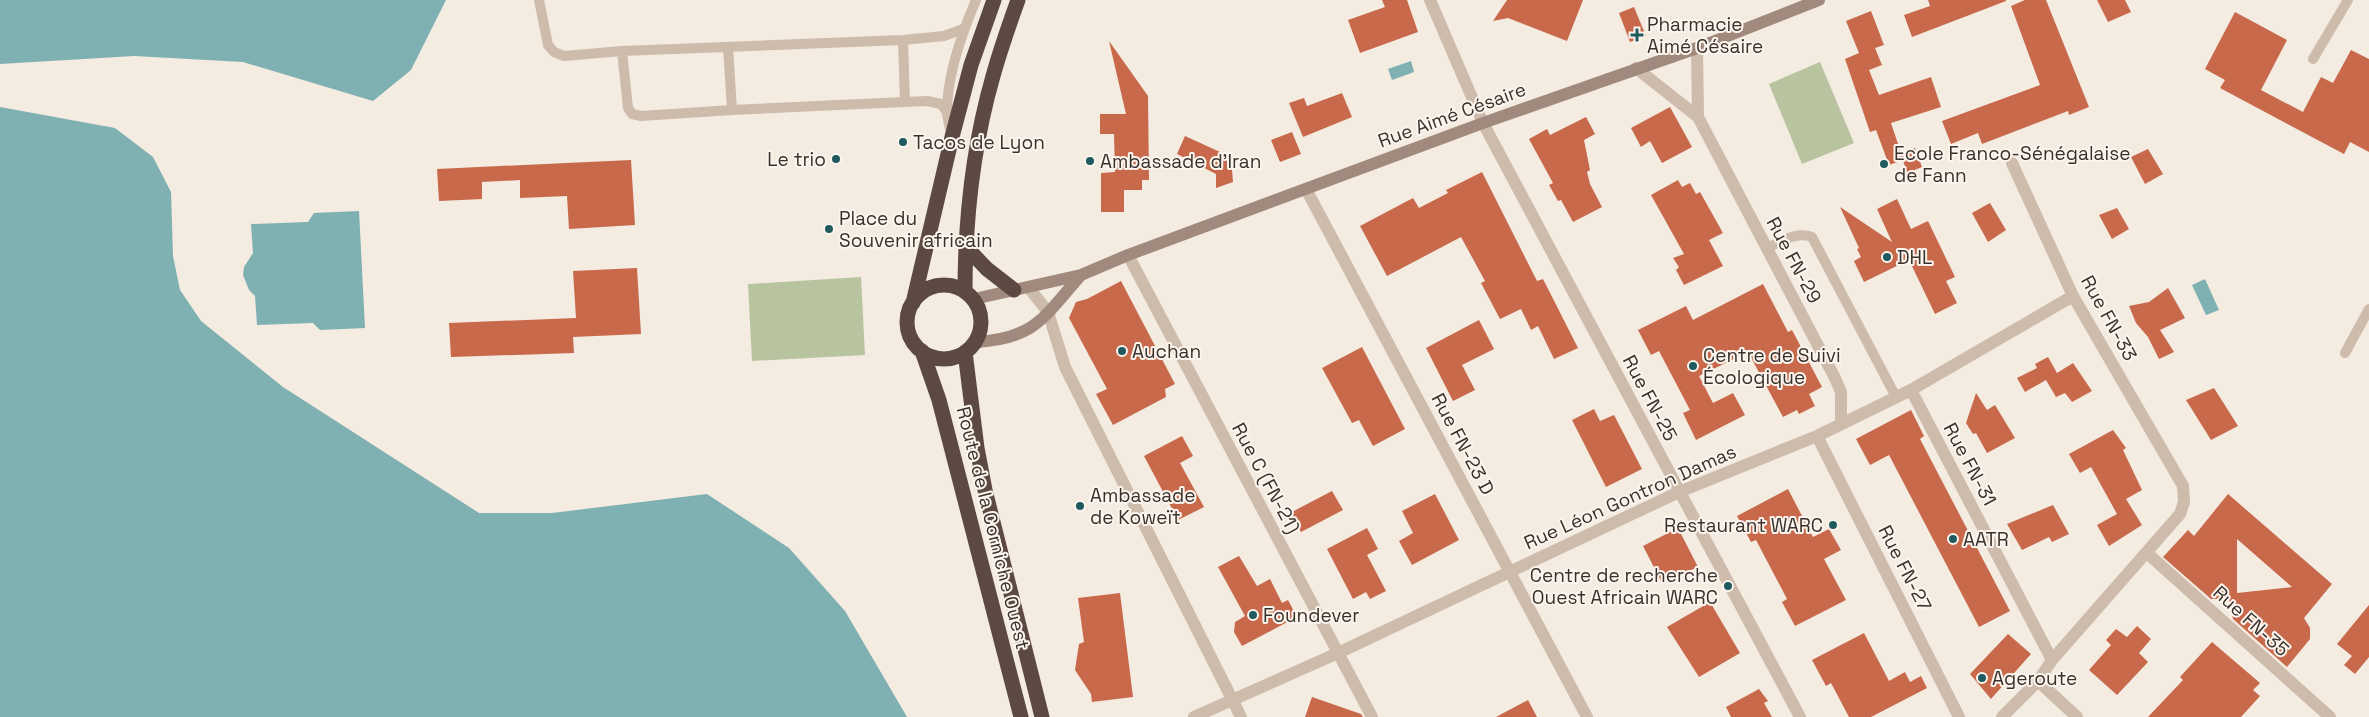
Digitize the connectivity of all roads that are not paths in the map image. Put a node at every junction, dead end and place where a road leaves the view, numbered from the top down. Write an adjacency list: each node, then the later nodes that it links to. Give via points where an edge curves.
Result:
1 (539, 0): 12 (lane, via 548,44 554,52 564,56)
2 (976, 0): 8 (lane)
3 (994, 0): 20 (highway, via 971,65)
4 (1018, 0): 23 (highway, via 993,77 976,150)
5 (1430, 0): 19 (street, Rue FN-25)
6 (1819, 0): 11 (street, Rue Aimé Césaire)
7 (2348, 0): 13 (lane)
8 (963, 29): 9 (lane, via 944,36); 17 (lane)
9 (904, 40): 10 (lane); 15 (lane)
10 (728, 47): 12 (lane); 16 (lane)
11 (1698, 48): 14 (street, Rue Aimé Césaire); 18 (street)
12 (622, 51): 16 (lane, via 628,108 632,114)
13 (2313, 59)
14 (1636, 68): 18 (street); 19 (street, Rue Aimé Césaire)
15 (905, 102): 16 (lane); 17 (lane, via 934,102 941,104)
16 (732, 110)
17 (947, 112): 20 (lane)
18 (1698, 117): 24 (street, Rue FN-29)
19 (1483, 123): 22 (street, Rue Aimé Césaire); 41 (street, Rue FN-25)
20 (952, 137): 31 (highway)
21 (2012, 163): 30 (street, Rue FN-33)
22 (1306, 189): 25 (street, Rue Aimé Césaire); 43 (street, Rue FN-23 D)
23 (965, 246): 28 (highway); 29 (highway)
24 (1767, 248): 38 (lane, via 1794,236 1812,237); 39 (street, Rue FN-29, via 1841,392)
25 (1128, 255): 26 (street, Rue Aimé Césaire); 44 (street, Rue C (FN-21))
26 (1080, 275): 27 (street); 33 (street)
27 (1029, 288): 28 (street); 33 (street)
28 (1014, 290): 29 (street)
29 (969, 295): 31 (highway, via 954,286 942,285 925,291); 34 (highway, via 979,309 982,321 980,332)
30 (2073, 296): 37 (street, Rue Léon Gontron Damas); 42 (street, Rue FN-33, via 2183,486 2184,502 2180,514)
31 (913, 303): 35 (highway, via 908,313 908,329)
32 (2369, 309): 36 (lane)
33 (1048, 312): 34 (street, via 1031,329 1017,336); 47 (street, via 1065,367)
34 (970, 347): 35 (highway, via 955,357 943,359); 49 (highway, Route de la Corniche Ouest, via 977,448 985,490)
35 (922, 351): 48 (highway, Route de la Corniche Ouest, via 939,400)
36 (2345, 353)
37 (1910, 390): 38 (street, Rue Léon Gontron Damas); 45 (street, Rue FN-31)
38 (1896, 398): 39 (street, Rue Léon Gontron Damas)
39 (1841, 424): 40 (street, Rue Léon Gontron Damas)
40 (1816, 436): 41 (street, Rue Léon Gontron Damas); 55 (street, Rue FN-27)
41 (1679, 492): 43 (street, Rue Léon Gontron Damas); 54 (street, Rue FN-25)
42 (2147, 553): 45 (street); 58 (street, Rue FN-35)
43 (1509, 572): 44 (street, Rue Léon Gontron Damas); 53 (street, Rue FN-23 D)
44 (1338, 653): 47 (street, Rue Léon Gontron Damas); 52 (street, Rue C (FN-21))
45 (2052, 660): 46 (street)
46 (2038, 681): 56 (street); 57 (street)
47 (1233, 700): 50 (street, Rue Léon Gontron Damas); 51 (street)
48 (1020, 717)
49 (1042, 717)
50 (1194, 717)
51 (1241, 717)
52 (1372, 717)
53 (1587, 717)
54 (1800, 717)
55 (1959, 717)
56 (2002, 717)
57 (2077, 717)
58 (2330, 717)

